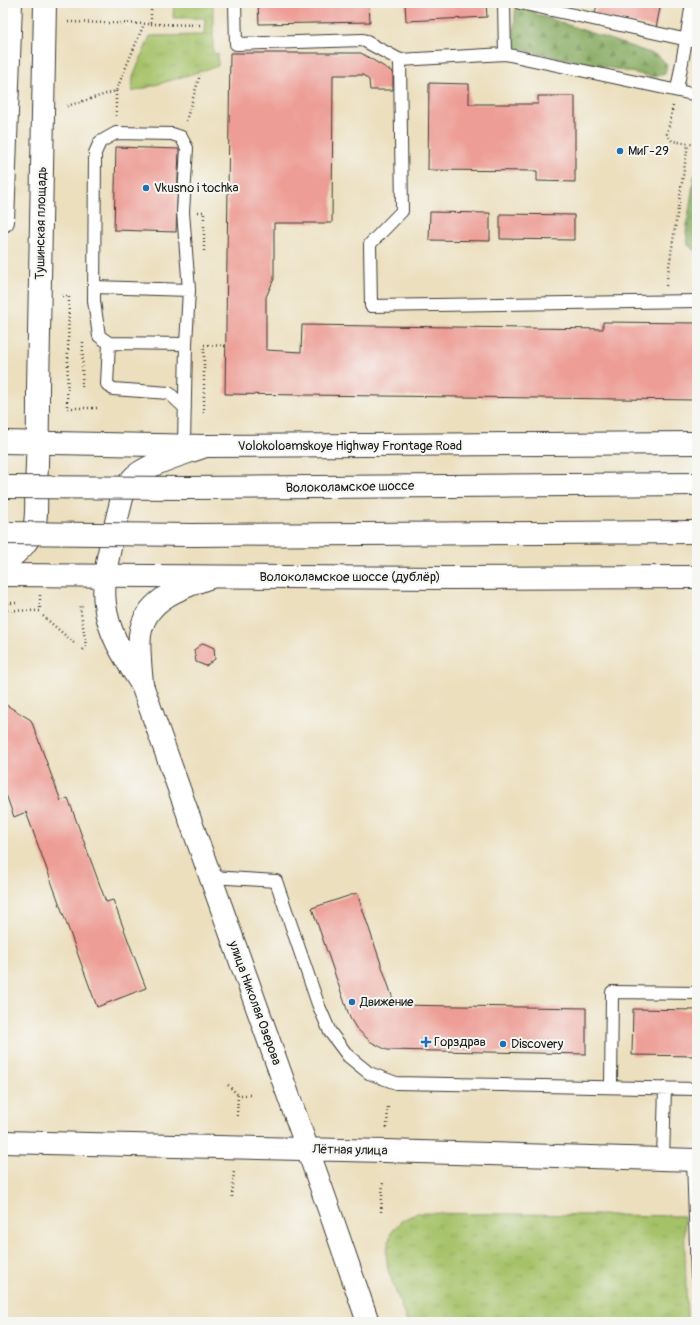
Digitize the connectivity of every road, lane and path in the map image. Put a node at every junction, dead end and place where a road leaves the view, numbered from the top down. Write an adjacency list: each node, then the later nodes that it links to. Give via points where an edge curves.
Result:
1 (11, 3): 24 (street)
2 (45, 3): 40 (street, Тушинская площадь)
3 (151, 3): 10 (path)
4 (235, 3): 14 (lane, via 236,44 363,40)
5 (504, 3): 13 (lane)
6 (520, 3): 12 (lane)
7 (692, 3): 12 (lane)
8 (68, 22): 9 (path)
9 (144, 24): 10 (path); 17 (path)
10 (151, 24): 11 (path)
11 (201, 25)
12 (692, 41): 16 (lane)
13 (505, 54): 14 (lane); 16 (lane)
14 (400, 60): 28 (lane, via 402,211 370,244 371,306)
15 (200, 75): 21 (path)
16 (677, 90): 18 (lane); 22 (path, via 667,134 672,141)
17 (116, 91): 19 (path); 20 (path)
18 (697, 94)
19 (66, 106)
20 (116, 133): 21 (lane, via 172,134); 26 (lane, via 100,142 94,153)
21 (181, 137): 27 (lane, via 187,148 183,212)
22 (688, 144): 23 (path); 28 (path)
23 (697, 146)
24 (4, 183): 25 (street)
25 (3, 221)
26 (94, 288): 27 (lane); 32 (lane, via 99,336)
27 (189, 290): 33 (lane)
28 (664, 301): 29 (lane)
29 (697, 301)
30 (62, 303): 37 (path, via 62,296 69,296 67,408)
31 (83, 338): 36 (path)
32 (109, 343): 33 (lane); 38 (lane, via 107,384 113,389 169,393)
33 (186, 344): 38 (lane)
34 (204, 345): 35 (path)
35 (225, 346)
36 (82, 387)
37 (99, 408)
38 (185, 408): 42 (lane)
39 (3, 442): 40 (street, Volokoloamskoye Highway Frontage Road)
40 (38, 442): 42 (street, Volokoloamskoye Highway Frontage Road); 47 (street, Тушинская площадь, via 35,523 21,548)
41 (697, 443): 42 (street, Volokoloamskoye Highway Frontage Road)
42 (195, 446): 49 (street, улица Николая Озерова, via 131,480 121,502)
43 (697, 484): 44 (street, Волоколамское шоссе, bridge)
44 (3, 487)
45 (697, 532): 46 (street, bridge)
46 (3, 534)
47 (3, 562)
48 (3, 575): 49 (street, Волоколамское шоссе (дублёр))
49 (105, 576): 50 (street, Волоколамское шоссе (дублёр)); 60 (street, улица Николая Озерова, via 104,604 107,618 123,656)
50 (214, 576): 51 (street, Волоколамское шоссе (дублёр)); 60 (street, улица Николая Озерова, via 164,596 152,608 142,626 140,636)
51 (697, 577)
52 (40, 593): 56 (path, via 40,611)
53 (3, 603): 54 (path)
54 (17, 603)
55 (83, 606): 59 (path, via 80,606 86,646)
56 (3, 610)
57 (42, 616): 58 (path)
58 (74, 643)
59 (83, 650)
60 (142, 684): 61 (street, улица Николая Озерова)
61 (210, 878): 64 (lane, via 276,882 330,1032 348,1056 369,1073 396,1083); 73 (street, улица Николая Озерова)
62 (697, 994): 64 (lane, via 612,992)
63 (228, 1085): 67 (path)
64 (610, 1087): 65 (lane)
65 (665, 1088): 66 (lane); 74 (lane)
66 (697, 1089)
67 (238, 1095): 68 (path); 70 (path)
68 (250, 1095)
69 (388, 1105): 71 (path)
70 (237, 1116)
71 (387, 1128)
72 (3, 1142): 73 (street, Лётная улица)
73 (307, 1149): 74 (street, Лётная улица); 81 (street, улица Николая Озерова)
74 (663, 1159): 75 (street, Лётная улица)
75 (695, 1160): 80 (lane)
76 (234, 1170): 78 (path)
77 (383, 1181): 79 (path)
78 (232, 1197)
79 (381, 1212)
80 (697, 1276)
81 (368, 1322)

